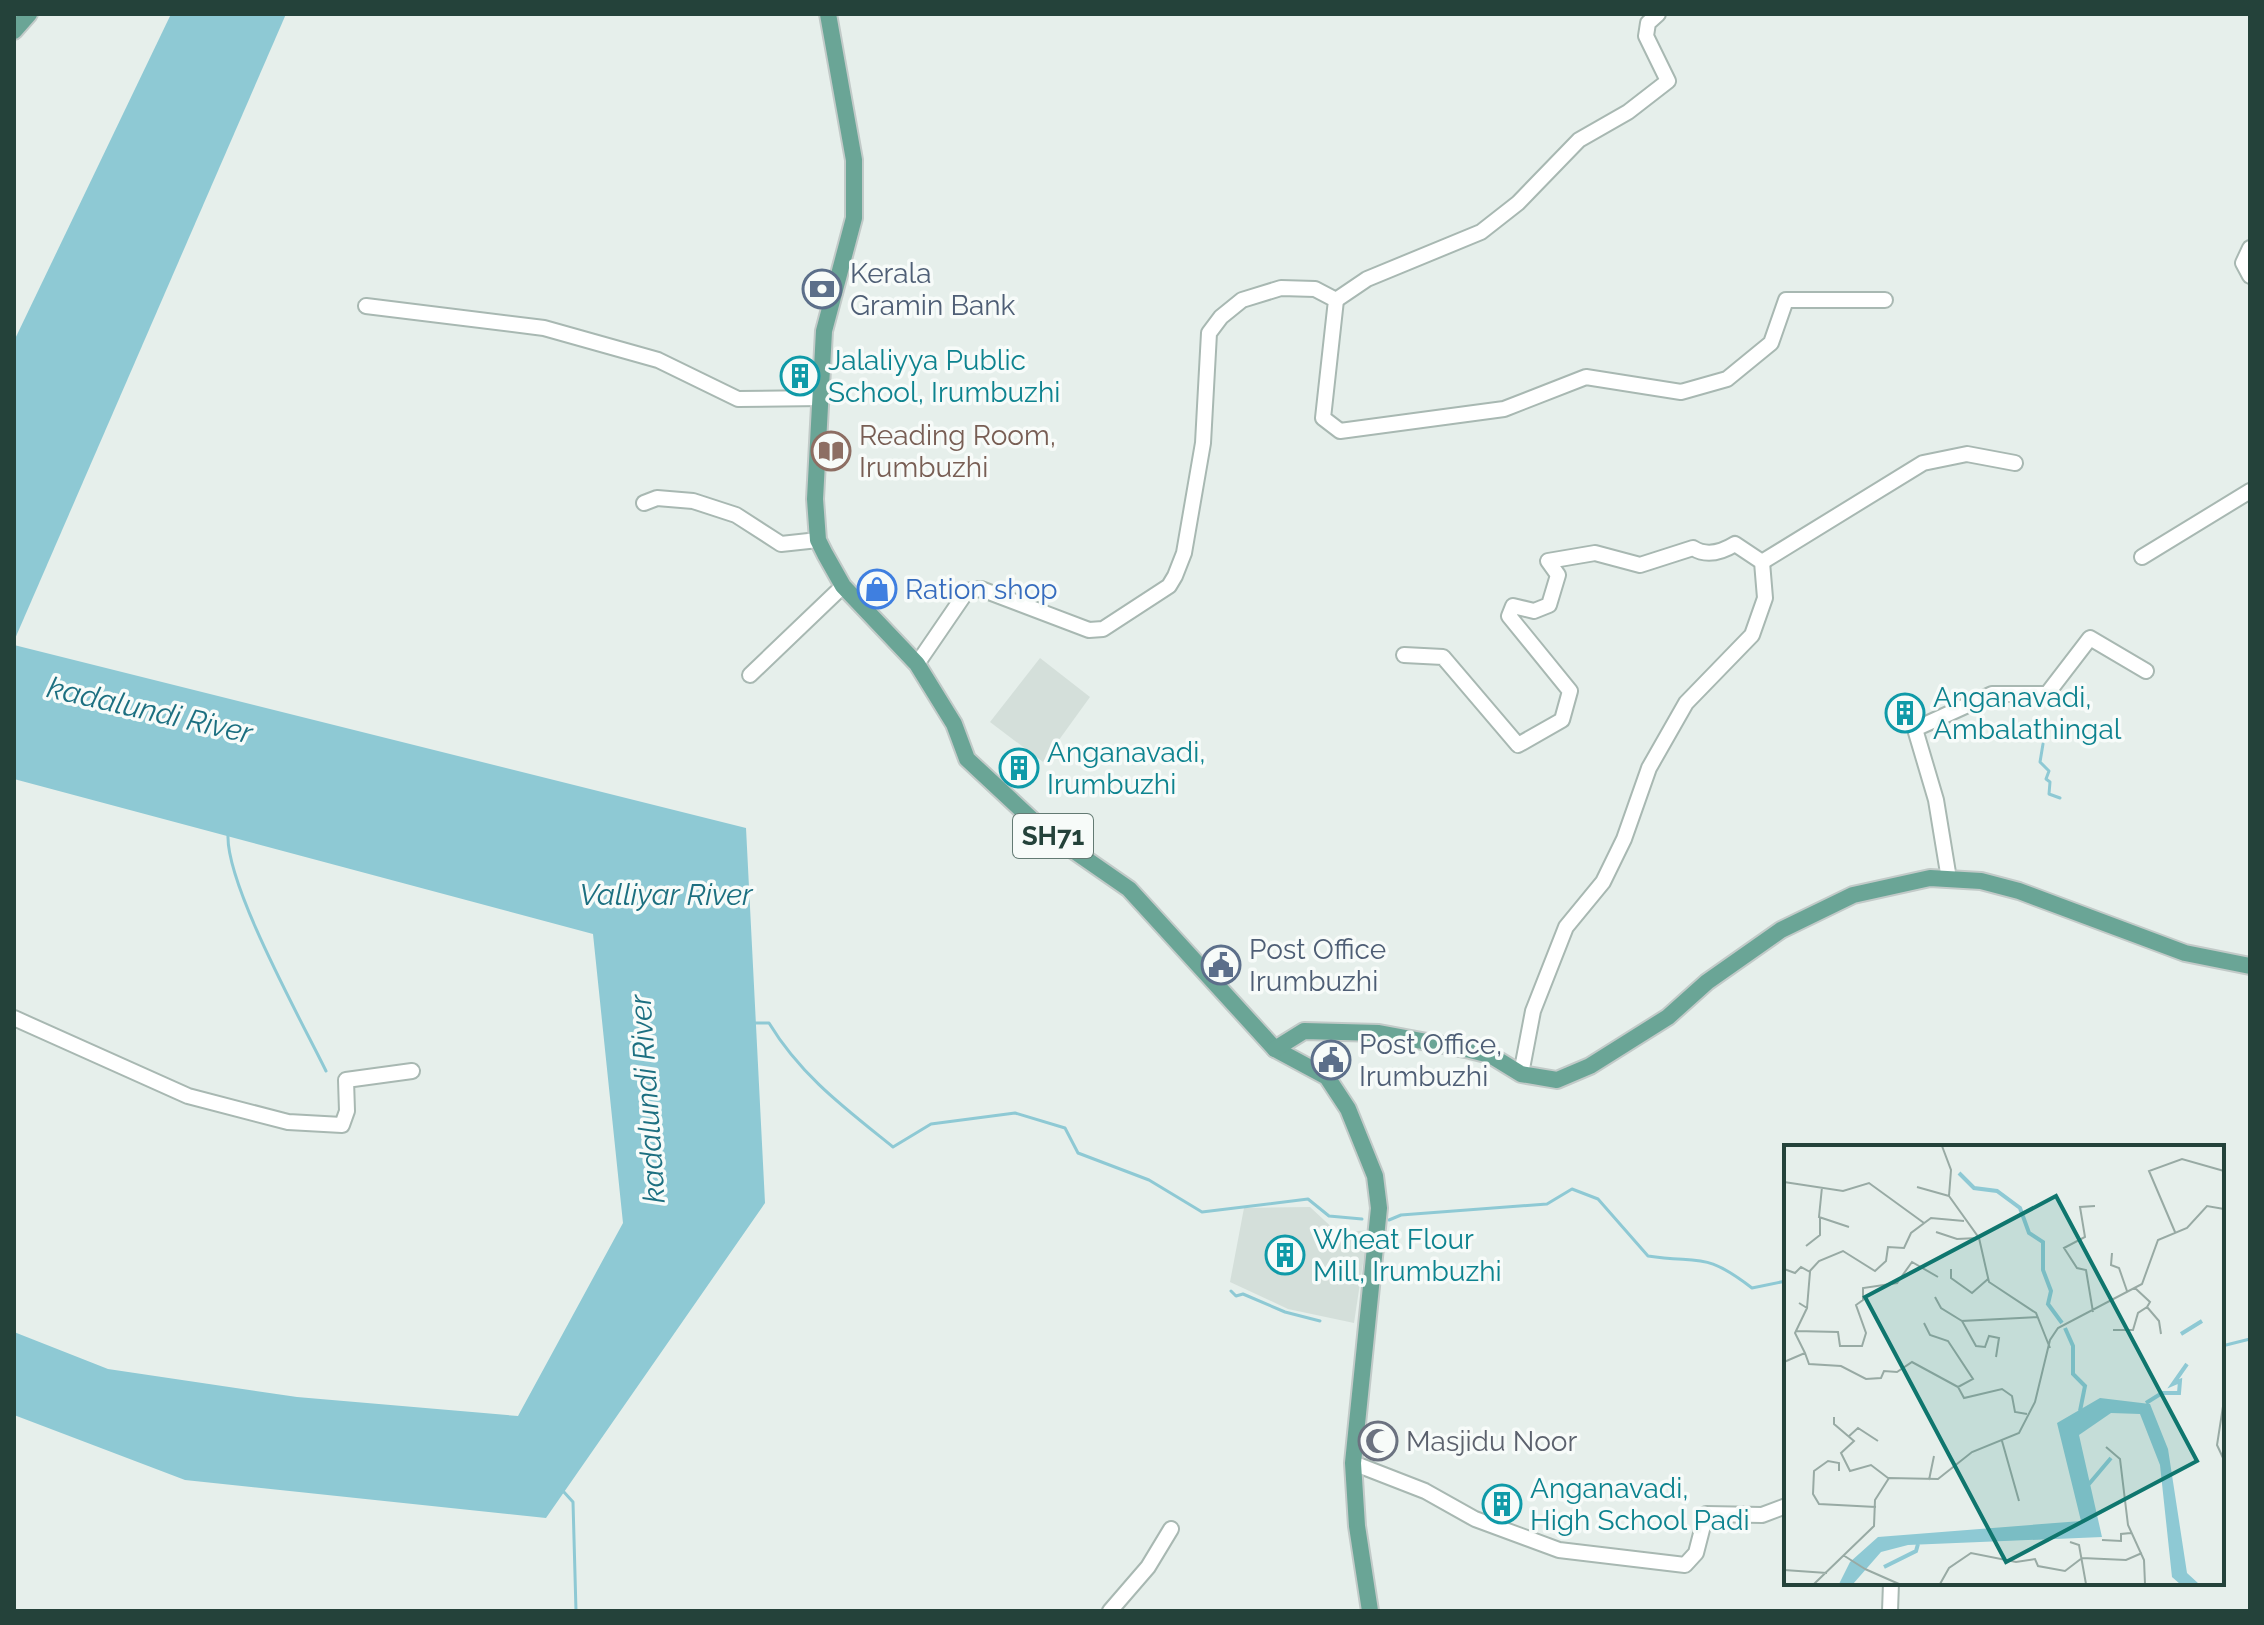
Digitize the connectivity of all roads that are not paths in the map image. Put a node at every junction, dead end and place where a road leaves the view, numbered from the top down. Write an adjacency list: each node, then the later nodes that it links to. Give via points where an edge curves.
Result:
1 (29, 14): 4 (main road)
2 (828, 14): 10 (main road, SH71, via 854,160 854,218 824,331)
3 (1658, 14): 7 (street, via 1648,23 1646,36 1668,81 1579,140 1518,203 1481,232 1367,279)
4 (14, 31)
5 (2250, 248): 6 (street, via 2243,263)
6 (2250, 276)
7 (1336, 300): 8 (street, via 1323,418 1340,431 1504,409 1586,377 1681,392 1727,379 1758,356 1771,343 1786,300); 19 (street, via 1315,289 1281,288 1242,300 1209,333 1203,443 1184,553 1169,586 1103,629 1089,630 981,589 967,591)
8 (1885, 300)
9 (366, 306): 10 (street, via 544,328 658,360 738,399)
10 (822, 398): 14 (main road, SH71, via 815,499)
11 (2015, 463): 16 (street, via 1967,454 1923,463)
12 (2250, 491): 15 (street)
13 (644, 503): 14 (street, via 657,498 693,501 736,515 781,544)
14 (818, 540): 17 (main road, SH71)
15 (2142, 557)
16 (1762, 562): 18 (street, via 1735,544 1724,551 1701,553 1693,548 1640,565 1595,553 1548,561 1558,575 1549,605 1534,611 1513,606 1509,616 1570,691 1562,720 1518,745 1443,657); 27 (street, via 1765,598 1752,635 1686,703 1649,768 1603,882 1566,927 1533,1011)
17 (843, 586): 19 (main road, SH71); 21 (street)
18 (1404, 655)
19 (917, 664): 25 (main road, SH71, via 954,724 967,759 1041,828 1129,889)
20 (2146, 671): 22 (street, via 2090,638 2047,694 1992,694 1915,729 1934,792)
21 (750, 675)
22 (1949, 879): 23 (main road, via 2019,891 2185,953); 27 (main road, via 1908,880 1853,895 1781,930 1668,1017 1590,1066 1557,1080)
23 (2250, 966)
24 (14, 1018): 26 (street, via 188,1096 288,1122 342,1125 346,1080)
25 (1275, 1049): 27 (main road, via 1304,1031 1369,1032 1480,1053); 28 (main road, SH71, via 1327,1077 1348,1109 1375,1176 1378,1230)
26 (412, 1071)
27 (1521, 1074)
28 (1353, 1463): 29 (street, via 1425,1491 1475,1519 1559,1550 1667,1565 1685,1565 1696,1553 1706,1514 1762,1515); 33 (main road, SH71)
29 (1784, 1507)
30 (1171, 1529): 32 (street, via 1148,1567)
31 (1891, 1585): 34 (street)
32 (1110, 1611)
33 (1370, 1611)
34 (1890, 1611)

